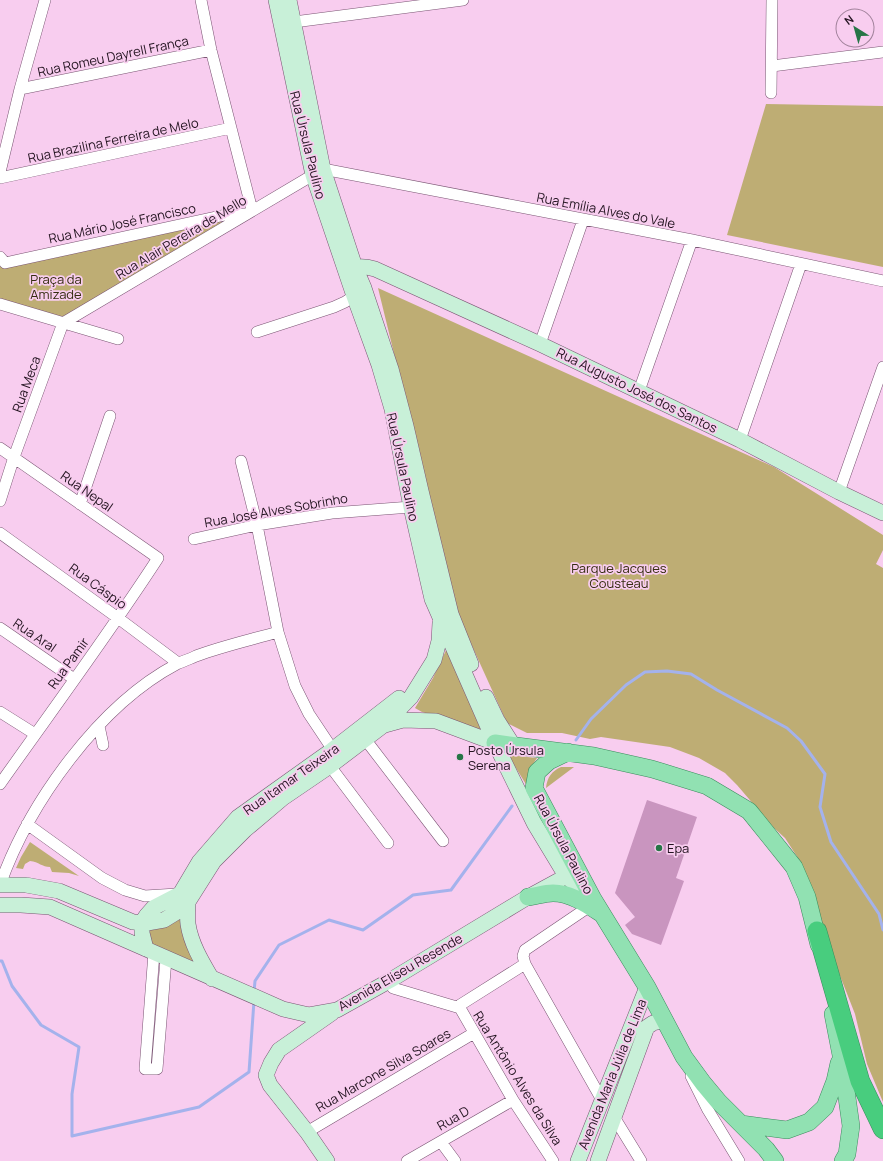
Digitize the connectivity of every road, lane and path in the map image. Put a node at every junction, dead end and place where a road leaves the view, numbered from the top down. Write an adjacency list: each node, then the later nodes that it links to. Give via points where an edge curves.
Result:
1 (45, 0): 11 (street)
2 (202, 0): 8 (street)
3 (276, 0): 15 (main road, Rua Úrsula Paulino)
4 (289, 0): 7 (main road, Rua Úrsula Paulino)
5 (463, 0): 7 (street)
6 (772, 0): 10 (street)
7 (294, 22): 15 (main road, Rua Úrsula Paulino)
8 (211, 50): 11 (street, Rua Romeu Dayrell França); 13 (street)
9 (883, 52): 10 (street)
10 (772, 66): 12 (street)
11 (20, 89): 14 (street)
12 (771, 93)
13 (231, 128): 16 (street, Rua Brazilina Ferreira de Melo); 17 (street)
14 (0, 172)
15 (318, 172): 17 (street, Rua Alair Pereira de Mello); 18 (street, Rua Emília Alves do Vale); 20 (main road, Rua Úrsula Paulino); 24 (main road, Rua Úrsula Paulino)
16 (0, 178)
17 (249, 212): 21 (street, Rua Mário José Francisco); 29 (street, Rua Alair Pereira de Mello)
18 (583, 220): 19 (street, Rua Emília Alves do Vale); 32 (street)
19 (692, 240): 22 (street, Rua Emília Alves do Vale); 34 (street)
20 (348, 245): 23 (main road); 24 (main road, Rua Úrsula Paulino)
21 (3, 260)
22 (801, 264): 26 (street, Rua Emília Alves do Vale); 36 (street)
23 (371, 268): 24 (main road, Rua Augusto José dos Santos, via 364,266); 25 (main road, Rua Augusto José dos Santos)
24 (350, 269): 27 (main road, Rua Úrsula Paulino)
25 (388, 275): 27 (main road); 32 (main road, Rua Augusto José dos Santos)
26 (883, 281)
27 (359, 292): 30 (street, via 334,308); 43 (main road, Rua Úrsula Paulino, via 392,409); 63 (main road, Rua Úrsula Paulino, via 397,390 451,614 485,696)
28 (0, 304): 29 (street)
29 (64, 323): 31 (street); 38 (street, Rua Meca)
30 (257, 332)
31 (118, 339)
32 (540, 344): 34 (main road, Rua Augusto José dos Santos)
33 (883, 367): 40 (street)
34 (639, 391): 36 (main road, Rua Augusto José dos Santos)
35 (110, 416): 42 (street)
36 (740, 440): 40 (main road, Rua Augusto José dos Santos)
37 (0, 448): 38 (street, Rua Nepal)
38 (14, 457): 41 (street, Rua Meca); 42 (street, Rua Nepal)
39 (241, 461): 45 (street)
40 (839, 492): 44 (main road, Rua Augusto José dos Santos)
41 (0, 501)
42 (80, 504): 48 (street, Rua Nepal)
43 (411, 507): 45 (street, Rua José Alves Sobrinho, via 332,512); 50 (main road, Rua Úrsula Paulino, via 432,599)
44 (883, 513)
45 (257, 525): 47 (street, Rua José Alves Sobrinho); 52 (street)
46 (0, 533): 49 (street, Rua Cáspio)
47 (194, 539)
48 (158, 558): 49 (street, Rua Pamir)
49 (118, 618): 53 (street, Rua Cáspio); 54 (street, Rua Pamir)
50 (441, 620): 55 (main road, Rua Itamar Teixeira, via 434,660); 61 (main road, Rua Úrsula Paulino)
51 (0, 628): 54 (street, Rua Aral)
52 (278, 632): 53 (street, via 219,648); 65 (street, via 295,686)
53 (178, 663): 58 (street, via 147,682 119,704)
54 (74, 679): 59 (street, Rua Pamir)
55 (420, 682): 57 (main road, Rua Itamar Teixeira, via 411,698); 65 (main road, Rua Itamar Teixeira)
56 (0, 712): 59 (street)
57 (384, 725): 60 (main road, Rua Itamar Teixeira); 61 (main road, Rua Itamar Teixeira, via 403,720 436,721)
58 (99, 726): 62 (street); 67 (street, via 70,758)
59 (35, 734): 66 (street, Rua Pamir)
60 (365, 739): 65 (main road, Rua Itamar Teixeira); 68 (street)
61 (495, 743): 63 (main road); 70 (main road, Rua Úrsula Paulino, via 534,823)
62 (103, 745)
63 (513, 745): 64 (main road)
64 (568, 752): 70 (main road, Rua Úrsula Paulino, via 549,761 537,772 534,788); 77 (main road, via 652,769 707,786 749,811 794,867 807,897)
65 (334, 758): 69 (street); 72 (main road, Rua Itamar Teixeira, via 245,830 214,861)
66 (0, 784)
67 (28, 824): 71 (street, via 10,858); 72 (street, via 102,878 124,890 145,896)
68 (443, 841)
69 (388, 843)
70 (572, 872): 73 (main road, Avenida Eliseu Resende); 75 (main road, Rua Úrsula Paulino)
71 (0, 885): 76 (main road, via 26,885 59,891 128,920)
72 (187, 896): 76 (main road, via 177,912 164,920); 80 (main road, via 188,924 193,943)
73 (528, 897): 75 (main road, via 553,893 565,895); 81 (main road, Avenida Eliseu Resende)
74 (0, 905): 78 (main road, Avenida Eliseu Resende, via 50,907)
75 (596, 908): 79 (street, via 525,950); 82 (main road, Rua Úrsula Paulino)
76 (142, 923): 78 (main road, via 142,933)
77 (817, 932): 87 (main road); 93 (highway, via 860,1081)
78 (155, 954): 78 (street, via 145,1069 157,1069); 80 (main road, Avenida Eliseu Resende)
79 (525, 964): 83 (street, via 460,1005); 89 (street)
80 (212, 979): 84 (main road, Avenida Eliseu Resende, via 282,1009 309,1015)
81 (389, 981): 83 (street, via 393,988); 84 (main road, Avenida Eliseu Resende)
82 (647, 987): 85 (main road, Rua Úrsula Paulino); 89 (main road, Avenida Maria Júlia de Lima)
83 (460, 1008): 86 (street, Rua Antônio Alves da Silva)
84 (337, 1010): 94 (main road, via 279,1050 266,1075 270,1085)
85 (665, 1020): 90 (main road, Rua Úrsula Paulino, via 684,1057 703,1083); 91 (main road, Avenida Maria Júlia de Lima, via 646,1027)
86 (474, 1033): 88 (street, Rua Antônio Alves da Silva); 94 (street, Rua Marcone Silva Soares)
87 (841, 1055): 92 (main road, via 825,1107 809,1122 786,1130); 105 (main road, via 851,1126 847,1154)
88 (513, 1100): 95 (street, Rua D); 99 (street, Rua Antônio Alves da Silva)
89 (602, 1100): 100 (main road, Avenida Maria Júlia de Lima)
90 (713, 1105): 92 (main road, Rua Úrsula Paulino); 103 (street, Rua Úrsula Paulino)
91 (614, 1117): 101 (main road, Avenida Maria Júlia de Lima); 102 (street)
92 (741, 1124): 104 (main road, Rua Úrsula Paulino, via 766,1149)
93 (883, 1129)
94 (307, 1132): 96 (main road)
95 (440, 1142): 97 (street, Rua D); 98 (street)
96 (327, 1161)
97 (407, 1161)
98 (455, 1161)
99 (554, 1161)
100 (578, 1161)
101 (598, 1161)
102 (641, 1161)
103 (739, 1161)
104 (774, 1161)
105 (843, 1161)

